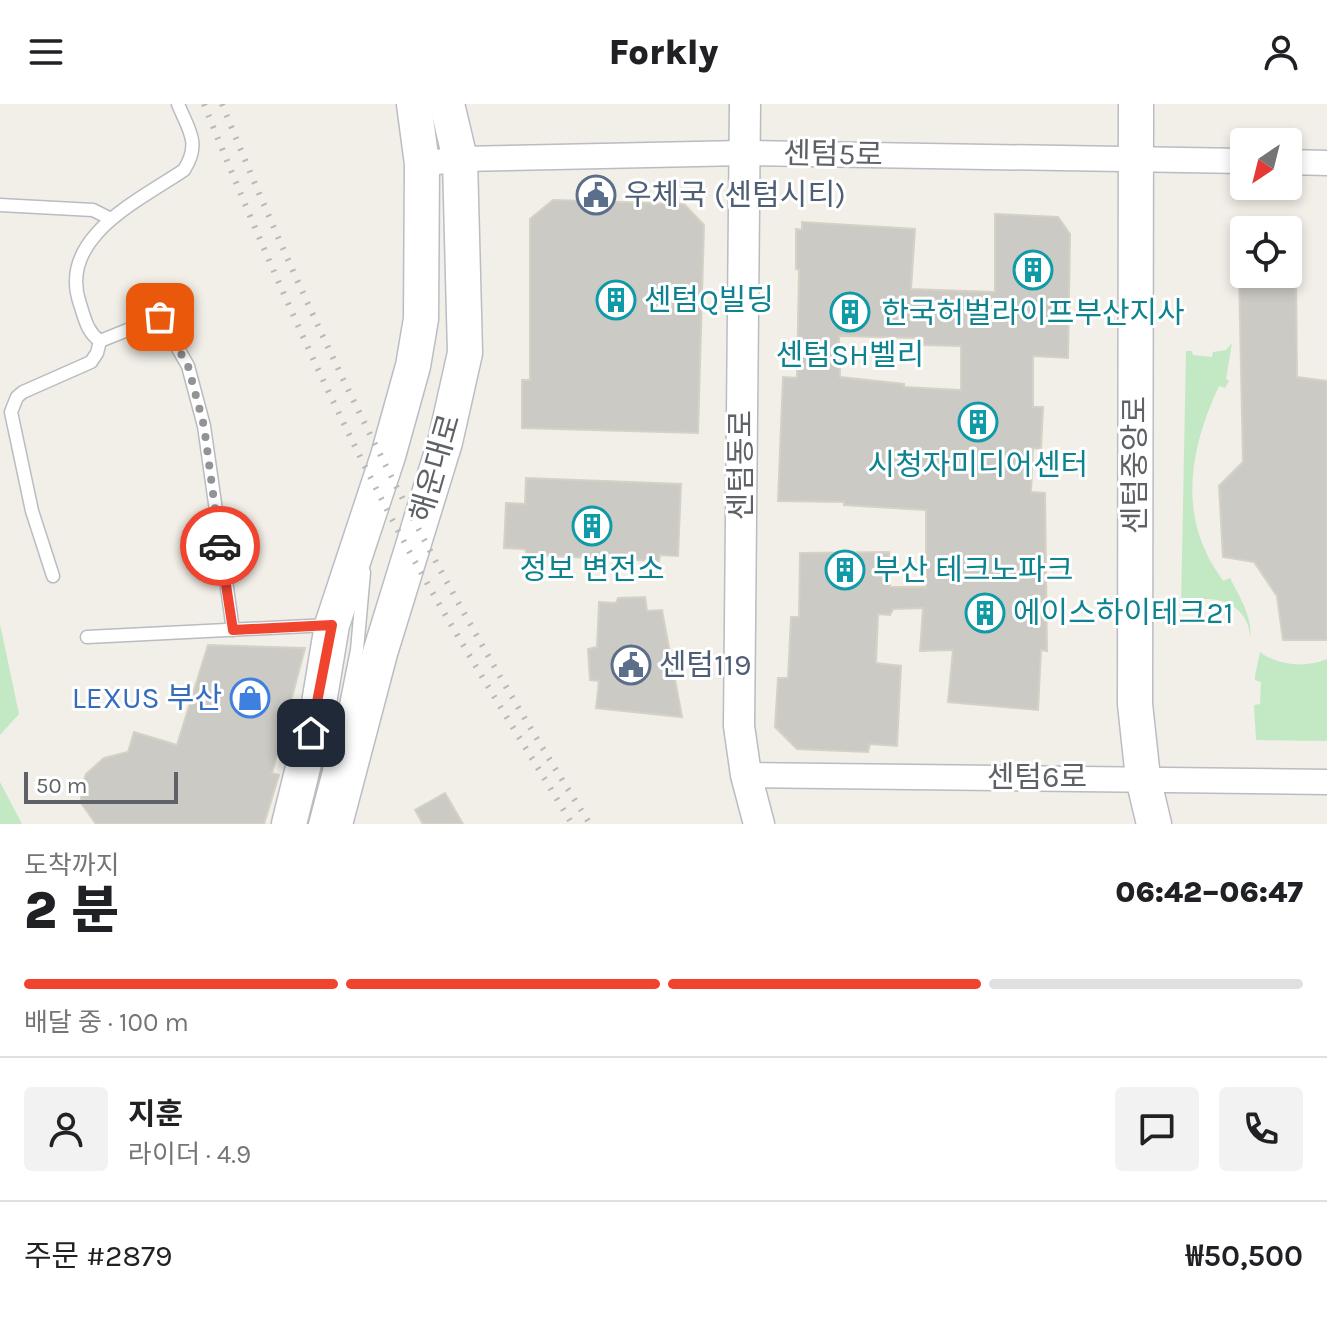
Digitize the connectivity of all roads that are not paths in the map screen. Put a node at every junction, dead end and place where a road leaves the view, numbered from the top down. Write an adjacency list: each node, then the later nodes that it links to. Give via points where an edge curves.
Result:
1 (178, 104): 14 (lane, via 195,146 191,158 184,170)
2 (414, 104): 12 (main road, 해운대로)
3 (447, 104): 8 (main road, 해운대로)
4 (745, 104): 6 (street, 센텀동로)
5 (1136, 104): 7 (main road, 센텀중앙로)
6 (743, 153): 7 (street, 센텀5로); 8 (street, 센텀5로); 21 (street, 센텀동로, via 739,726)
7 (1135, 158): 9 (street, 센텀5로); 22 (main road, 센텀중앙로, via 1135,704)
8 (460, 159): 12 (street, 센텀5로); 26 (main road, 해운대로, via 465,353 445,442 380,653)
9 (1230, 161)
10 (1302, 162): 11 (street)
11 (1327, 163)
12 (422, 164): 16 (main road, 해운대로, via 421,319 413,366)
13 (0, 205): 14 (lane, via 93,210)
14 (111, 219): 15 (lane, via 97,231 75,272 74,288 88,330)
15 (100, 341): 17 (lane, via 91,362 23,392 11,412 32,511); 19 (lane, via 160,317 188,366 204,426)
16 (371, 509): 18 (main road, 해운대로); 25 (lane, via 357,650)
17 (53, 576)
18 (332, 625): 19 (lane); 24 (main road, 해운대로)
19 (233, 630): 20 (lane)
20 (87, 637)
21 (746, 775): 22 (street, 센텀6로); 27 (street, 센텀동로)
22 (1143, 778): 23 (street, 센텀6로); 28 (main road, 센텀중앙로)
23 (1327, 782)
24 (289, 824)
25 (315, 824)
26 (335, 824)
27 (759, 824)
28 (1154, 824)

